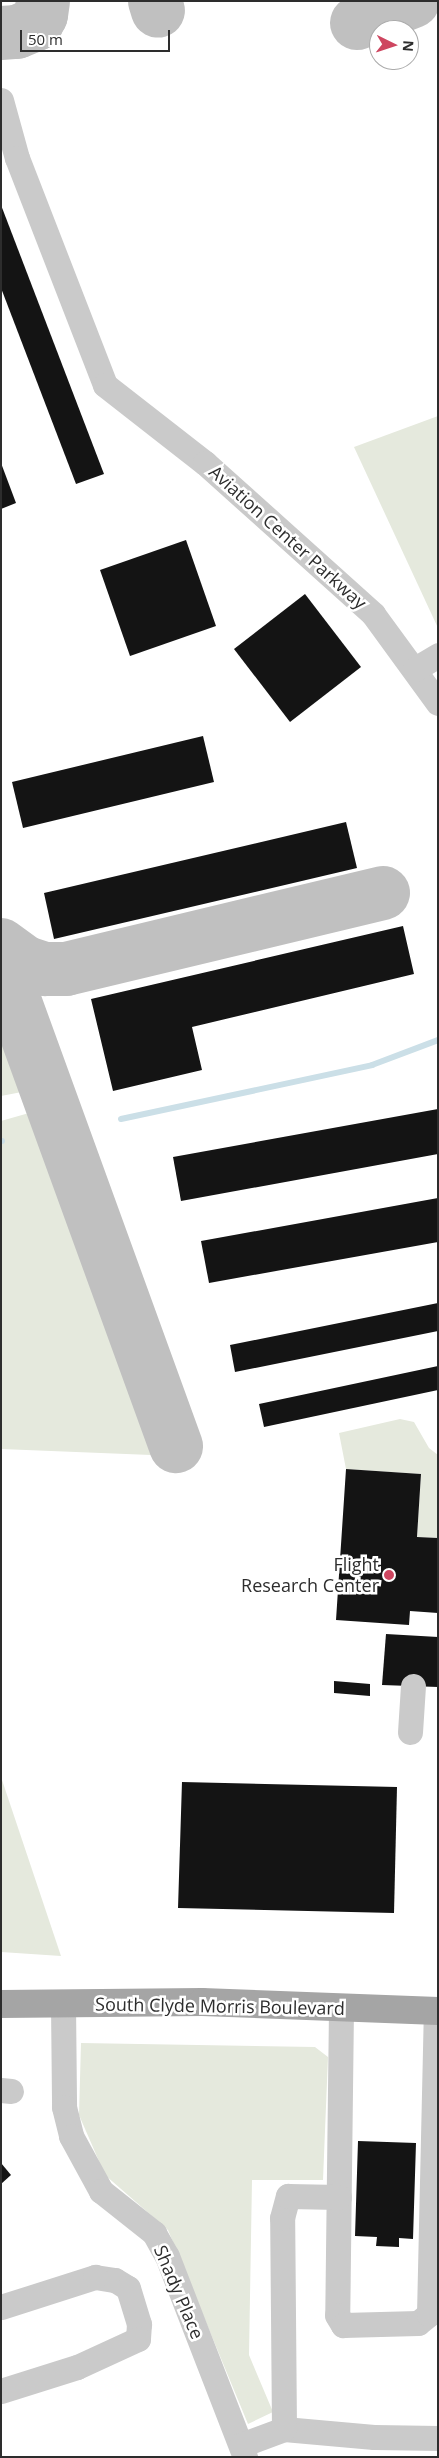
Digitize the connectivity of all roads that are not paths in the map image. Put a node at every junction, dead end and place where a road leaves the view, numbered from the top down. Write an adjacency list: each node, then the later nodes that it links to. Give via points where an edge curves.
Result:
1 (1, 100): 2 (street, Aviation Center Parkway)
2 (8, 153): 4 (street, Aviation Center Parkway, via 98,373 114,394 206,463 291,537 373,614)
3 (438, 655): 4 (street)
4 (415, 669): 5 (street, Aviation Center Parkway)
5 (438, 703)
6 (413, 1686): 7 (street)
7 (410, 1732)
8 (1, 2004): 9 (main road, South Clyde Morris Boulevard)
9 (63, 2004): 10 (main road, South Clyde Morris Boulevard, via 202,2002); 17 (street, Shady Place, via 64,2106 71,2136 101,2191 135,2216 158,2240)
10 (341, 2008): 11 (main road, South Clyde Morris Boulevard); 12 (street)
11 (437, 2011): 12 (street, via 429,2314 418,2323 343,2325 337,2315)
12 (339, 2197): 15 (street, via 288,2196 282,2218)
13 (1, 2307): 14 (street, via 95,2277 115,2280 128,2288 140,2324 138,2339 77,2367)
14 (1, 2391)
15 (284, 2429): 16 (street, via 374,2437); 17 (street)
16 (438, 2438)
17 (243, 2451)

